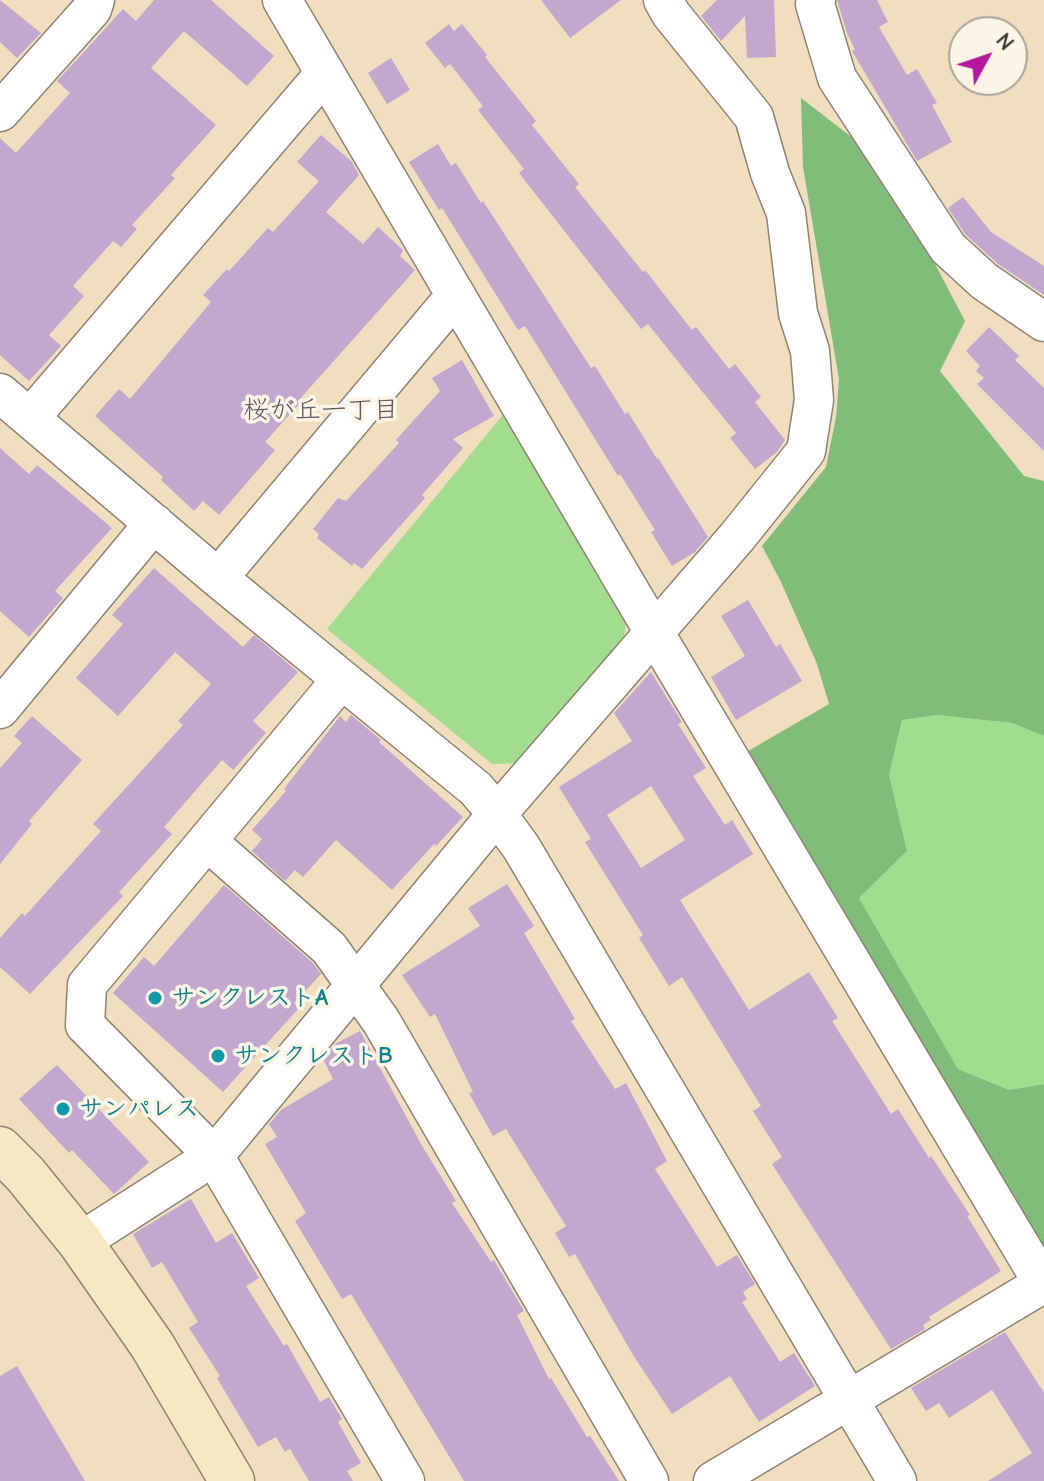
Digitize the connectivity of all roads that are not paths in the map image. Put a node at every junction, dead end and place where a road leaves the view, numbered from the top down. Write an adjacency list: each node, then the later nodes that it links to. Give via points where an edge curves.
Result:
1 (95, 0): 6 (street)
2 (663, 0): 13 (street, via 754,117 786,213 814,400 806,451)
3 (816, 0): 8 (street, via 837,78 948,248 984,281)
4 (296, 5): 5 (street)
5 (325, 73): 7 (street); 10 (street)
6 (1, 108)
7 (458, 300): 12 (street, via 446,307); 13 (street)
8 (1044, 322)
9 (0, 393): 10 (street)
10 (30, 418): 11 (street)
11 (154, 523): 12 (street); 15 (street)
12 (218, 578): 14 (street)
13 (654, 632): 16 (street); 22 (street)
14 (341, 680): 16 (street, via 476,789); 17 (street)
15 (7, 686)
16 (497, 814): 18 (street); 23 (street)
17 (207, 841): 18 (street, via 329,948); 20 (street, via 87,985 85,1025)
18 (356, 986): 20 (street); 26 (street)
19 (0, 1149): 21 (street)
20 (214, 1156): 21 (street); 25 (street)
21 (80, 1242): 24 (street, via 152,1345)
22 (1044, 1284): 23 (street)
23 (849, 1400): 27 (street); 28 (street)
24 (232, 1481)
25 (405, 1481)
26 (649, 1481)
27 (713, 1481)
28 (897, 1481)

